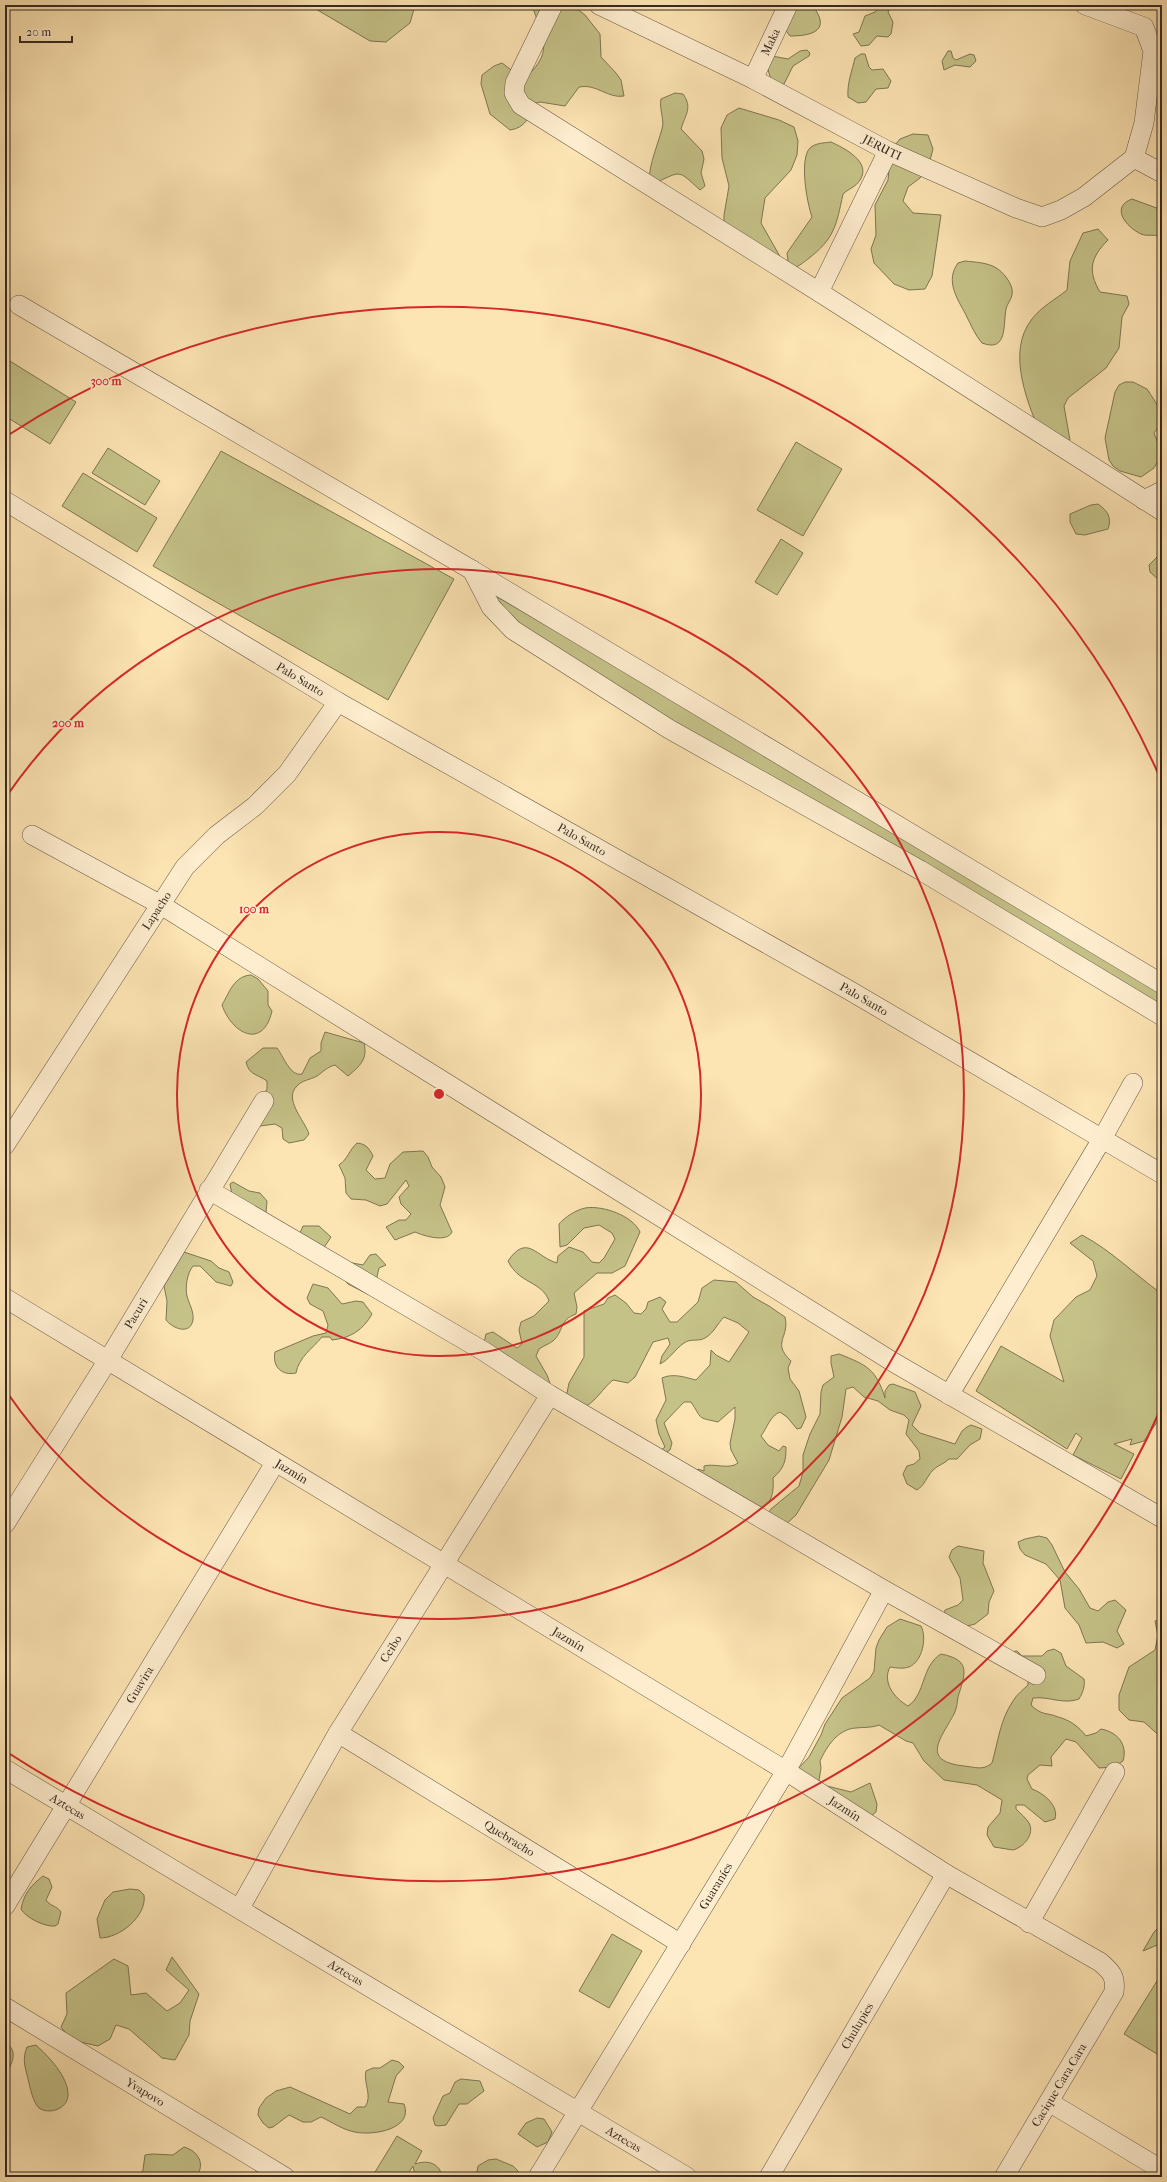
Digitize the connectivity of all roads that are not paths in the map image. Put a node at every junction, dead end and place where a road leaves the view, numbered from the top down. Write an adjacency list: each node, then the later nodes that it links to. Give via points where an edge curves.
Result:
1 (553, 5): 9 (street, via 515,82 514,93 521,105)
2 (599, 5): 5 (street, JERUTI)
3 (788, 5): 5 (street, Maka)
4 (1085, 5): 7 (street, via 1144,26 1153,52 1144,123)
5 (753, 79): 6 (street, JERUTI)
6 (888, 151): 7 (street, JERUTI, via 1042,217 1084,197); 9 (street)
7 (1134, 158): 8 (street)
8 (1162, 173)
9 (819, 292): 12 (street)
10 (19, 305): 15 (street)
11 (1162, 491): 12 (street)
12 (1144, 500): 14 (street)
13 (5, 501): 16 (street, Palo Santo)
14 (1162, 511)
15 (472, 570): 19 (street); 20 (street, via 491,607 513,630 669,729 920,870)
16 (338, 702): 18 (street, Lapacho, via 287,774 255,806 217,835 186,867); 23 (street, Palo Santo, via 840,985)
17 (32, 835): 18 (street)
18 (161, 905): 24 (street, Lapacho); 30 (street)
19 (1162, 984)
20 (1162, 1016)
21 (1133, 1083): 23 (street)
22 (264, 1101): 26 (street, Pacuri)
23 (1102, 1140): 25 (street, Palo Santo); 30 (street)
24 (5, 1145)
25 (1162, 1174)
26 (209, 1190): 28 (street, Pacuri); 29 (street, via 485,1352)
27 (5, 1298): 28 (street, Jazmín)
28 (108, 1360): 31 (street, Jazmín); 33 (street, Pacuri)
29 (550, 1395): 34 (street, Ceibo); 35 (street)
30 (949, 1395): 32 (street)
31 (275, 1463): 34 (street, Jazmín); 41 (street, Guavira)
32 (1162, 1518)
33 (5, 1524)
34 (444, 1564): 37 (street, Ceibo); 39 (street, Jazmín)
35 (884, 1590): 36 (street); 39 (street, Guaraníes)
36 (1036, 1675)
37 (338, 1733): 44 (street, Ceibo); 46 (street, Quebracho)
38 (5, 1769): 41 (street, Aztecas)
39 (786, 1771): 42 (street, Jazmín); 46 (street, Guaraníes)
40 (1116, 1772): 45 (street)
41 (66, 1805): 43 (street, Guavira); 44 (street, Aztecas)
42 (946, 1874): 45 (street, Jazmín); 55 (street, Chulupies)
43 (5, 1906)
44 (240, 1908): 50 (street, Aztecas)
45 (1029, 1923): 47 (street, Jazmín, via 1112,1971 1116,1980)
46 (682, 1944): 50 (street, Guaraníes)
47 (1114, 1992): 49 (street, Cacique Cara Cara)
48 (5, 2007): 52 (street, Yvapovo)
49 (1049, 2102): 51 (street); 56 (street, Cacique Cara Cara)
50 (578, 2112): 53 (street, Guaraníes); 54 (street, Aztecas)
51 (1162, 2170)
52 (285, 2177)
53 (538, 2177)
54 (687, 2177)
55 (769, 2177)
56 (1004, 2177)

